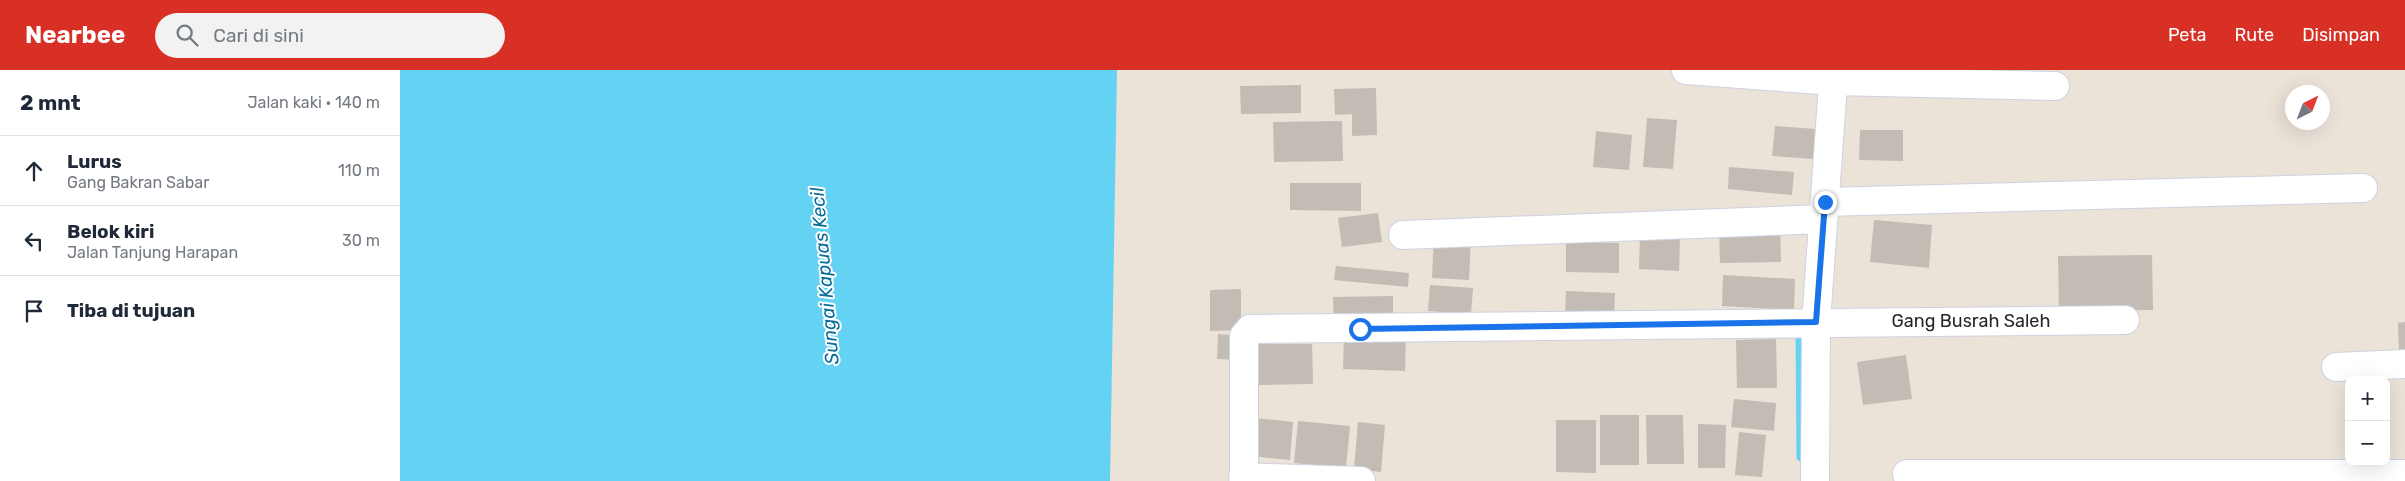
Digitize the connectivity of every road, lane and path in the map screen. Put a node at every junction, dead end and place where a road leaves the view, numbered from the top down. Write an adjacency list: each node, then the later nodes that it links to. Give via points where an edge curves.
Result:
1 (1686, 70): 2 (street)
2 (1834, 76): 3 (street); 5 (street)
3 (2055, 86)
4 (2362, 188): 5 (street)
5 (1824, 210): 6 (street); 8 (street)
6 (1403, 235)
7 (2126, 320): 8 (street, Gang Busrah Saleh)
8 (1816, 322): 13 (street, Gang Busrah Saleh, via 1250,329 1245,332 1242,378); 15 (street)
9 (2405, 364): 10 (street)
10 (2336, 367)
11 (1907, 474): 12 (street)
12 (2405, 474)
13 (1243, 479): 14 (street)
14 (1361, 481)
15 (1810, 481)

